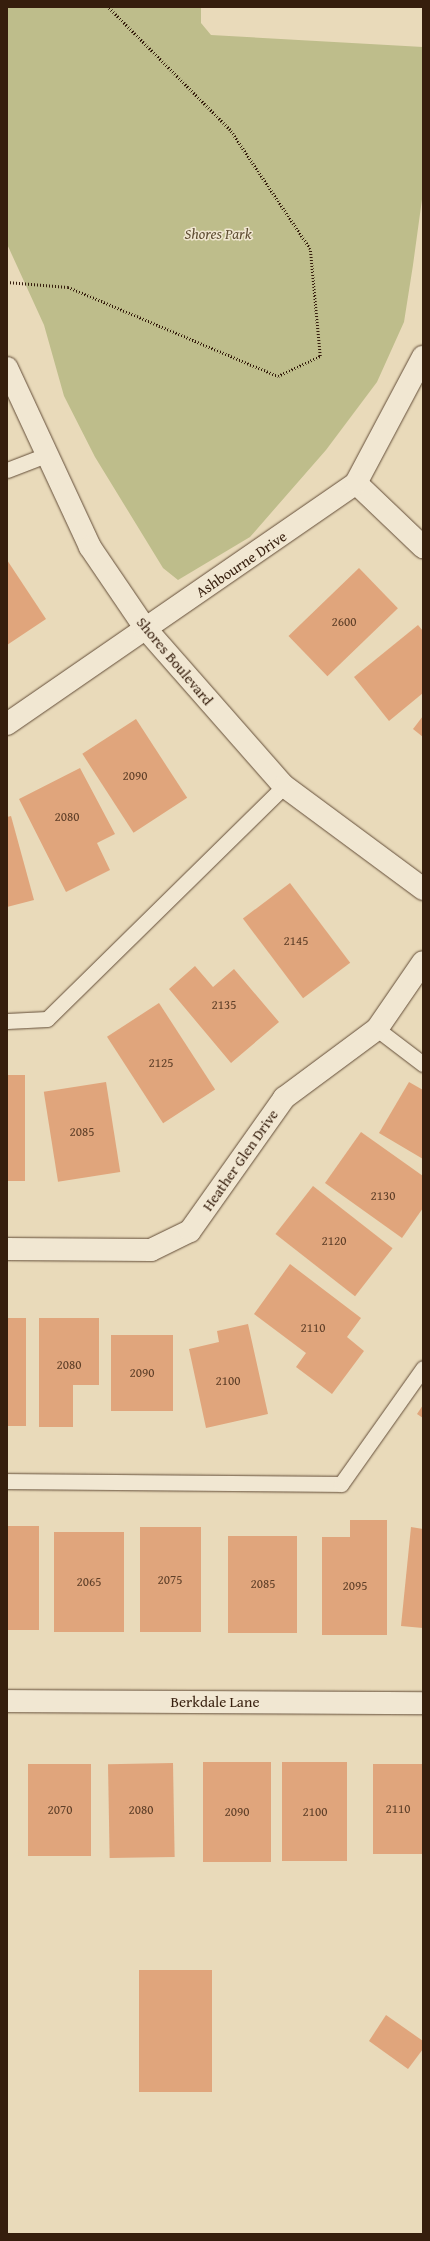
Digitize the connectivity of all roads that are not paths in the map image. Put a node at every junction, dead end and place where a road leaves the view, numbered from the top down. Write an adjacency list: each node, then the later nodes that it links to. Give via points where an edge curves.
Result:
1 (423, 357): 5 (street, Ashbourne Drive)
2 (7, 368): 3 (street, Shores Boulevard)
3 (46, 455): 4 (lane); 7 (street, Shores Boulevard, via 90,547)
4 (7, 470)
5 (356, 483): 6 (street); 7 (street, Ashbourne Drive, via 270,546)
6 (423, 547)
7 (145, 628): 8 (street, Ashbourne Drive); 9 (street, Shores Boulevard)
8 (7, 724)
9 (284, 786): 10 (street, Shores Boulevard); 12 (lane, via 47,1019)
10 (423, 889)
11 (423, 962): 13 (street, Heather Glen Drive)
12 (7, 1021)
13 (377, 1029): 14 (lane); 15 (street, Heather Glen Drive, via 284,1098 190,1231 151,1250)
14 (423, 1064)
15 (7, 1249)
16 (423, 1368): 17 (lane, via 341,1484)
17 (7, 1481)
18 (7, 1701): 19 (street, Berkdale Lane)
19 (423, 1703)

